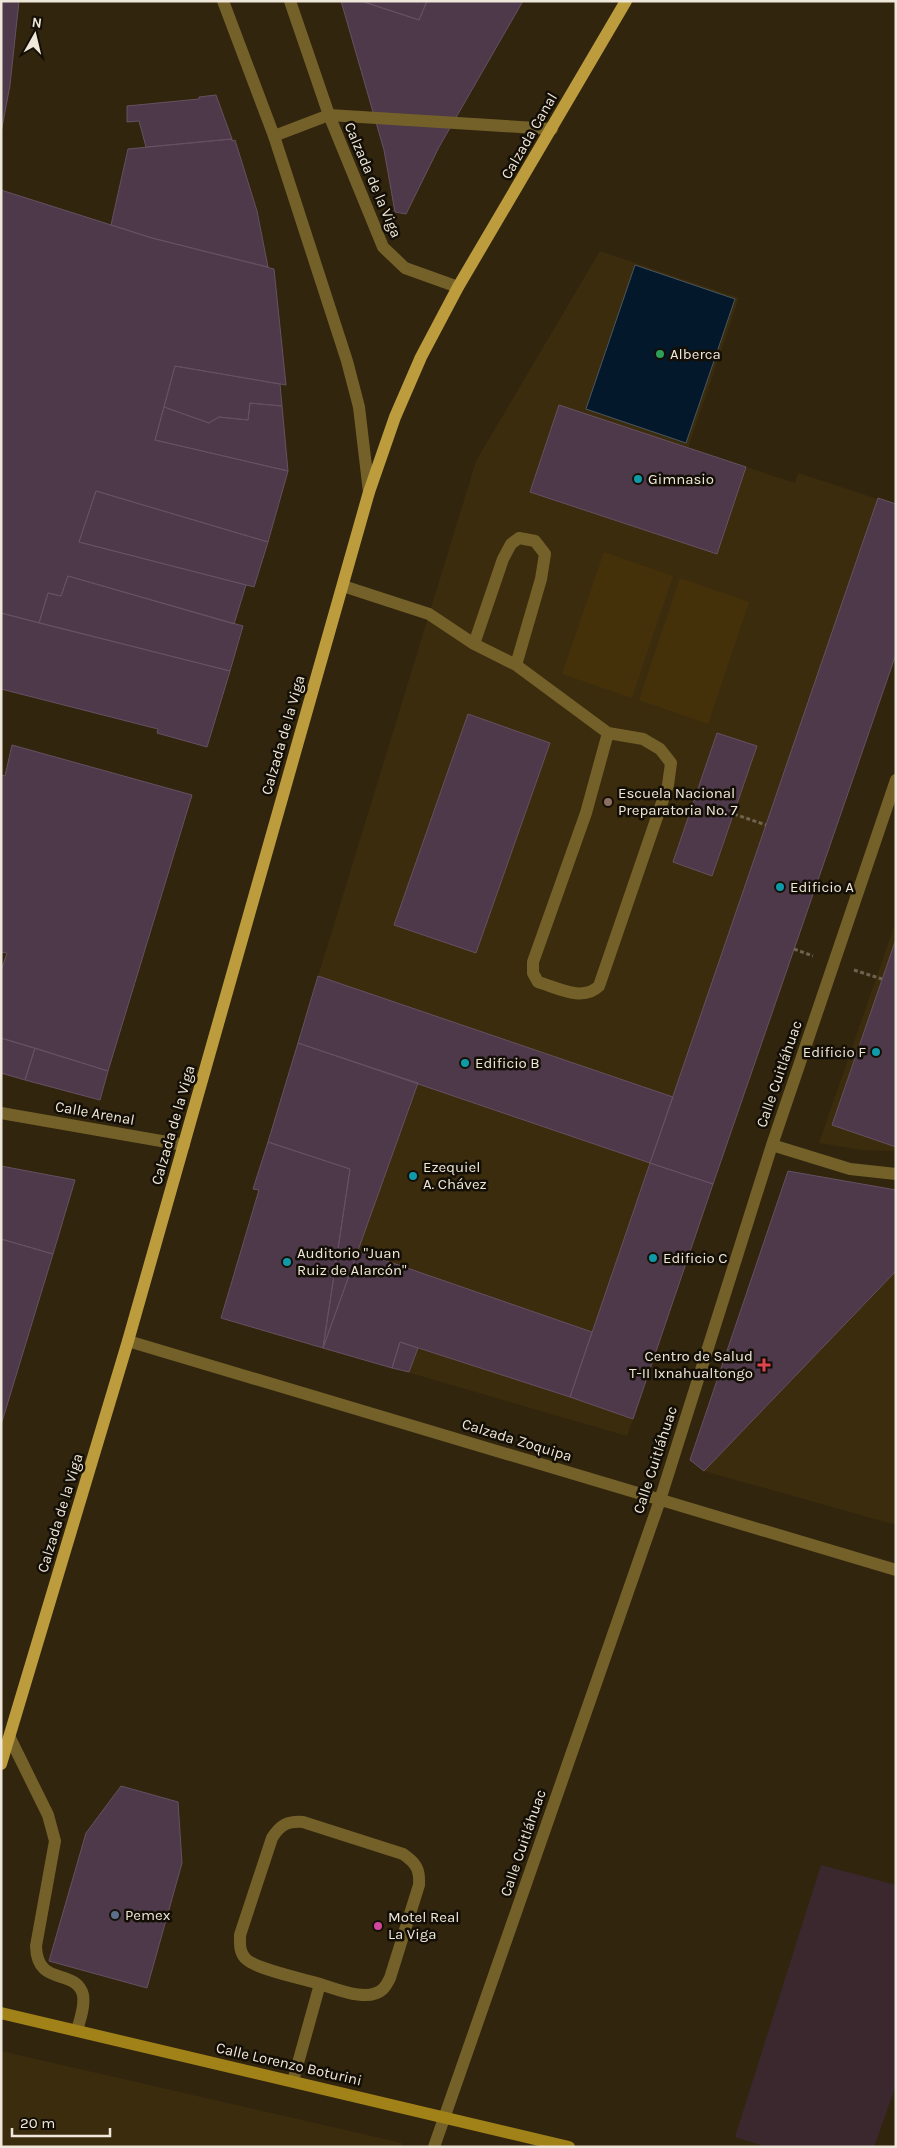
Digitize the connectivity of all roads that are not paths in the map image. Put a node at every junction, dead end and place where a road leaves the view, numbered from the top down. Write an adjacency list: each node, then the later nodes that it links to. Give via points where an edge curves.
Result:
1 (223, 1): 6 (street, Calzada de la Viga)
2 (290, 1): 4 (street, Calzada de la Viga)
3 (626, 1): 5 (main road, Calzada Canal)
4 (329, 115): 5 (street); 6 (street); 7 (street, Calzada de la Viga, via 382,247 405,268)
5 (552, 129): 7 (main road, Calzada Canal)
6 (274, 136): 8 (street, Calzada de la Viga, via 347,361 359,407)
7 (458, 288): 8 (main road, Calzada de la Viga, via 395,417)
8 (369, 492): 9 (main road, Calzada de la Viga)
9 (343, 586): 10 (street, via 429,614); 15 (main road, Calzada de la Viga)
10 (474, 644): 11 (street); 11 (street, via 510,544 519,538 535,541 545,554 541,579)
11 (516, 664): 12 (street)
12 (608, 733): 12 (street, via 586,813 533,962 533,973 538,982 582,995 599,986 668,785 670,763 660,749 643,740)
13 (896, 780): 16 (street, Calle Cuitláhuac)
14 (1, 1114): 15 (street, Calle Arenal)
15 (184, 1144): 18 (main road, Calzada de la Viga)
16 (772, 1145): 17 (street, via 850,1169); 19 (street, Calle Cuitláhuac)
17 (896, 1174)
18 (128, 1341): 19 (street, Calzada Zoquipa); 21 (main road, Calzada de la Viga)
19 (660, 1500): 20 (street, Calzada Zoquipa); 27 (street, Calle Cuitláhuac)
20 (896, 1570)
21 (10, 1738): 22 (main road, Calzada de la Viga); 25 (street, via 48,1815 55,1841 36,1958 43,1969 76,1984 83,1995)
22 (1, 1764)
23 (320, 1984): 23 (street, via 256,1966 245,1959 240,1948 240,1935 272,1838 279,1827 290,1822 302,1822 403,1854 414,1861 420,1872 396,1960 383,1989 373,1994 361,1994); 26 (street)
24 (1, 2012): 25 (main road, Calle Lorenzo Boturini)
25 (77, 2030): 26 (main road, Calle Lorenzo Boturini)
26 (293, 2081): 27 (main road, Calle Lorenzo Boturini)
27 (445, 2117): 28 (street, Calle Cuitláhuac); 29 (main road, Calle Lorenzo Boturini)
28 (434, 2147)
29 (570, 2147)

